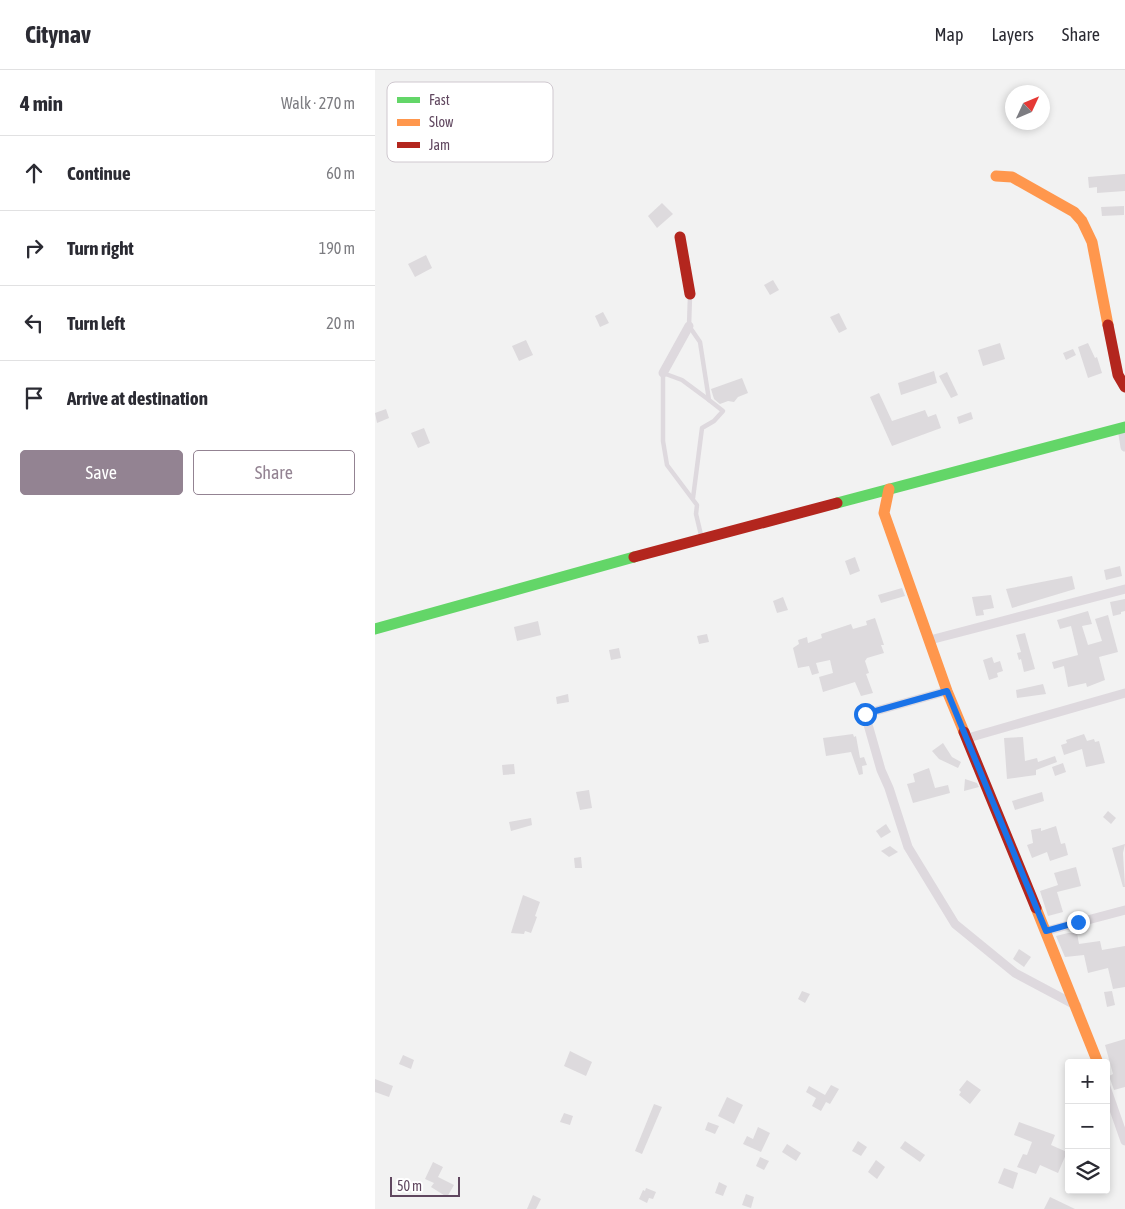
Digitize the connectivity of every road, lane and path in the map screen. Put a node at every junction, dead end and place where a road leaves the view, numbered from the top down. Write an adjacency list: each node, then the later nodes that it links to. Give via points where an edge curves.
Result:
1 (996, 176): 6 (main road, via 1013,177 1075,212 1082,221 1092,242 1118,375)
2 (680, 237): 3 (main road)
3 (690, 294): 4 (lane)
4 (689, 326): 5 (street); 7 (lane, via 700,342)
5 (663, 373): 7 (lane, via 682,380); 11 (lane, via 663,441 667,465)
6 (1125, 387)
7 (709, 400): 11 (lane, via 723,411 702,428)
8 (1123, 428): 9 (street); 10 (main road)
9 (1125, 447)
10 (889, 489): 12 (main road); 15 (main road, via 884,513)
11 (693, 498): 12 (lane)
12 (702, 538): 14 (main road)
13 (1125, 589): 15 (street)
14 (375, 629)
15 (930, 640): 16 (main road)
16 (947, 691): 18 (main road); 21 (street, via 865,714 908,847 955,924 1015,973)
17 (1125, 693): 18 (street)
18 (968, 738): 20 (main road)
19 (1125, 910): 20 (street)
20 (1046, 931): 21 (main road)
21 (1077, 1006): 22 (main road)
22 (1097, 1059)
23 (1110, 1098): 24 (street)
24 (1125, 1141)

